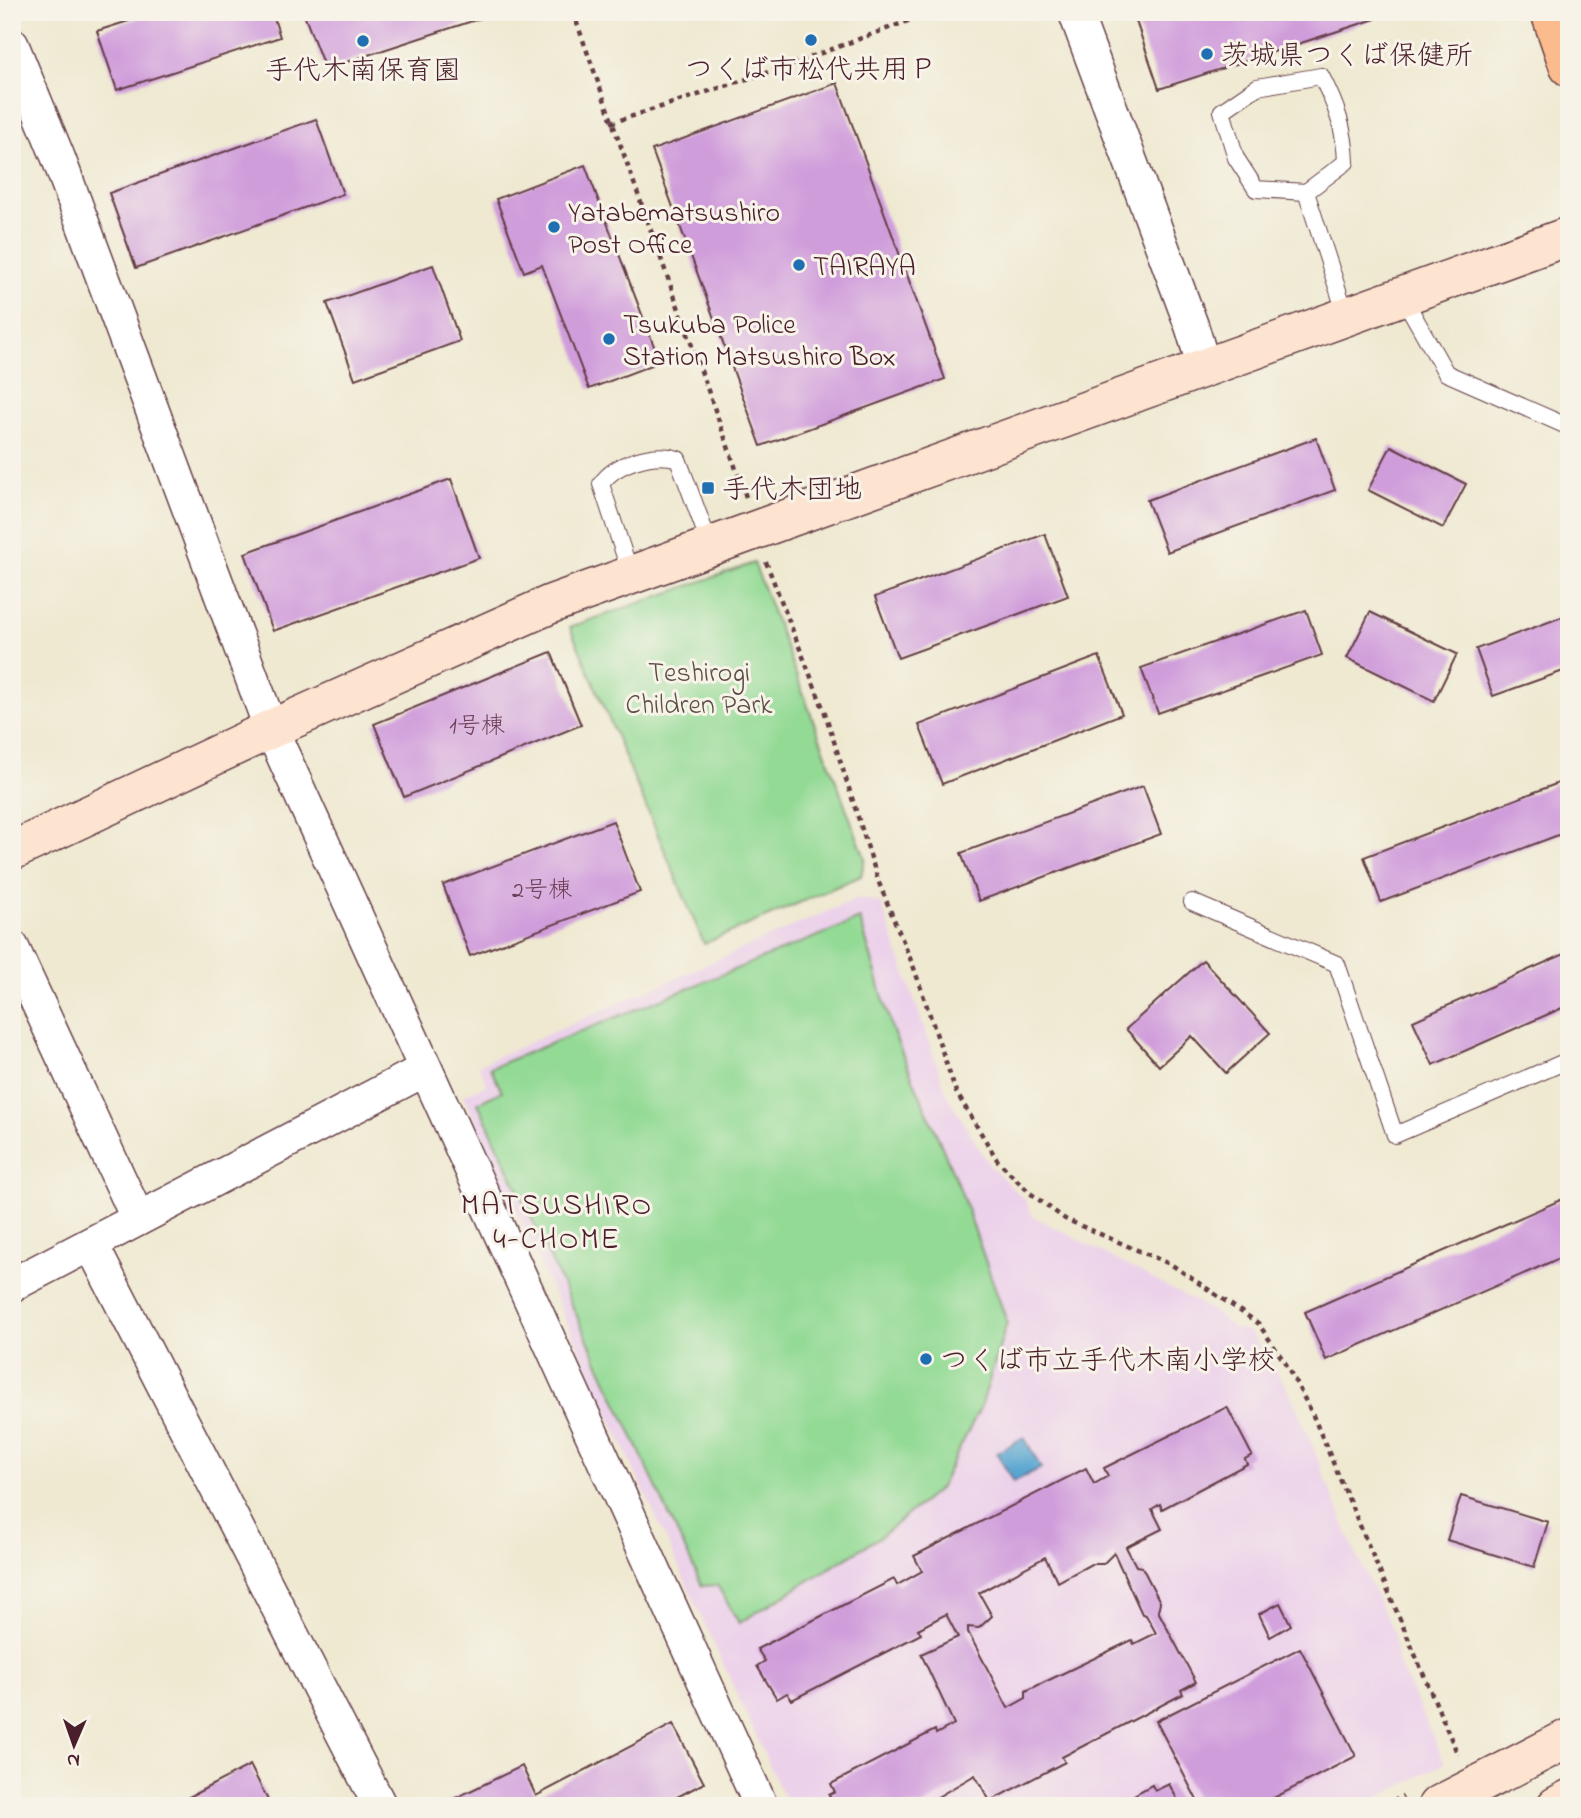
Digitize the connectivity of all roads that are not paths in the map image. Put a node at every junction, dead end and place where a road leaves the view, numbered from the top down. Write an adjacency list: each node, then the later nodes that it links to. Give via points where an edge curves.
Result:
1 (1075, 12): 9 (street)
2 (1550, 12): 4 (highway)
3 (12, 45): 13 (street)
4 (1569, 67)
5 (1307, 192): 5 (lane, via 1256,189 1236,158 1222,111 1256,87 1321,76 1337,106 1346,162); 8 (lane)
6 (1569, 236): 7 (street)
7 (1404, 297): 8 (street); 10 (lane, via 1446,373)
8 (1347, 318): 9 (street)
9 (1204, 367): 11 (street)
10 (1569, 427)
11 (710, 545): 12 (street); 12 (lane, via 678,458 662,454 609,471 601,484)
12 (631, 575): 13 (street, via 551,604)
13 (271, 729): 14 (street); 18 (street)
14 (12, 851)
15 (1192, 902): 17 (lane, via 1337,964 1395,1135)
16 (12, 947): 19 (street)
17 (1569, 1060)
18 (424, 1070): 19 (street); 25 (street)
19 (138, 1219): 20 (street)
20 (91, 1244): 21 (street); 24 (street)
21 (12, 1285)
22 (1569, 1738): 26 (street)
23 (1569, 1799): 27 (street)
24 (380, 1806)
25 (761, 1806)
26 (1437, 1806)
27 (1556, 1806)

